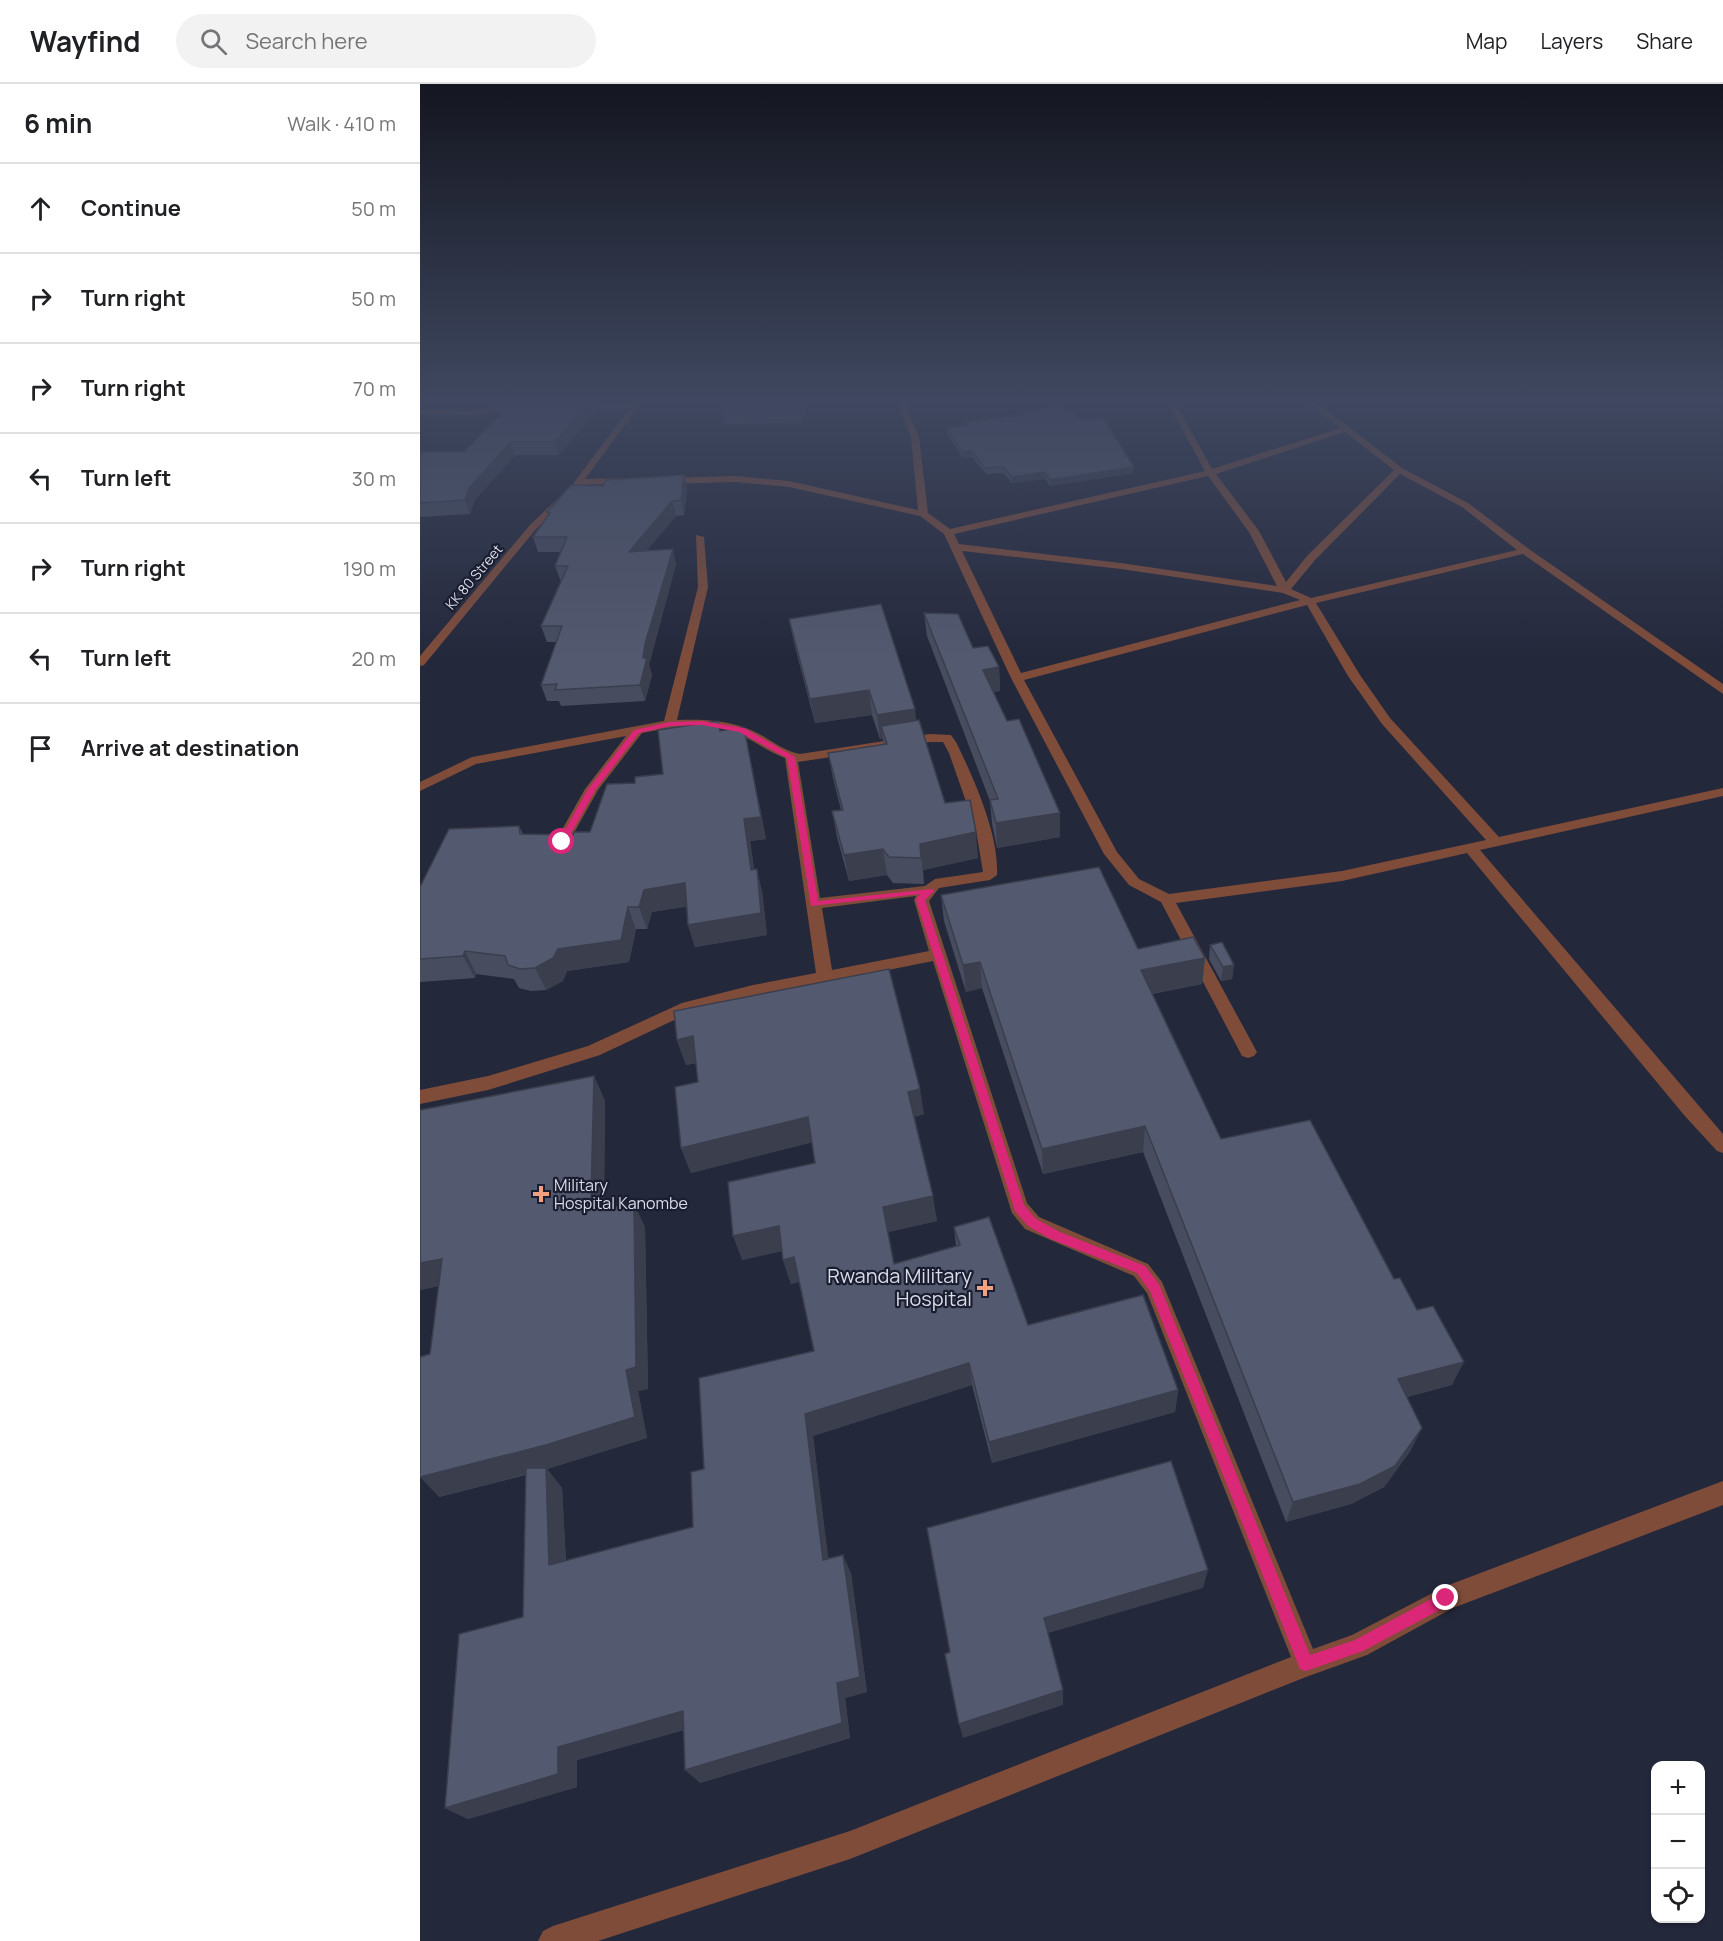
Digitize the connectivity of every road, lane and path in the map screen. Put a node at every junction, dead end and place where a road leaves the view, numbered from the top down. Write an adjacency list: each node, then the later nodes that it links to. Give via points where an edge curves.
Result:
1 (575, 485): 15 (street, KK 80 Street, via 533,527)
2 (788, 485): 8 (street)
3 (920, 485): 8 (street)
4 (1158, 485): 9 (street)
5 (1219, 485): 13 (street, via 1254,531)
6 (1385, 485): 13 (street, via 1311,558)
7 (1426, 485): 12 (street, via 1465,505)
8 (923, 514): 9 (street)
9 (948, 532): 11 (street)
10 (699, 537): 18 (street, via 703,587)
11 (956, 547): 13 (street); 16 (street)
12 (1525, 551): 14 (street); 17 (street)
13 (1285, 590): 14 (street)
14 (1310, 601): 16 (street); 24 (street, via 1386,721)
15 (420, 663)
16 (1017, 678): 27 (street, via 1111,855 1134,882)
17 (1723, 690)
18 (670, 724): 19 (street); 20 (street, via 702,723 741,730)
19 (636, 732): 21 (street, via 472,761); 23 (street, via 592,789)
20 (791, 757): 26 (street, via 947,738 959,763 992,868 990,875 935,884); 28 (street)
21 (420, 787)
22 (1723, 792): 24 (street)
23 (562, 842)
24 (1496, 842): 25 (street)
25 (1471, 848): 27 (street, via 1342,876); 33 (street)
26 (929, 891): 28 (street); 29 (street, via 921,900)
27 (1167, 899): 31 (street)
28 (814, 904): 30 (street)
29 (937, 955): 30 (street); 35 (street, via 1019,1207 1032,1223 1141,1270 1155,1288)
30 (825, 977): 32 (street, via 682,1009 594,1052 488,1083)
31 (1248, 1052)
32 (420, 1097)
33 (1723, 1146)
34 (1723, 1493): 35 (street, via 1446,1598 1358,1646)
35 (1306, 1664): 36 (street, via 850,1845)
36 (553, 1941)

